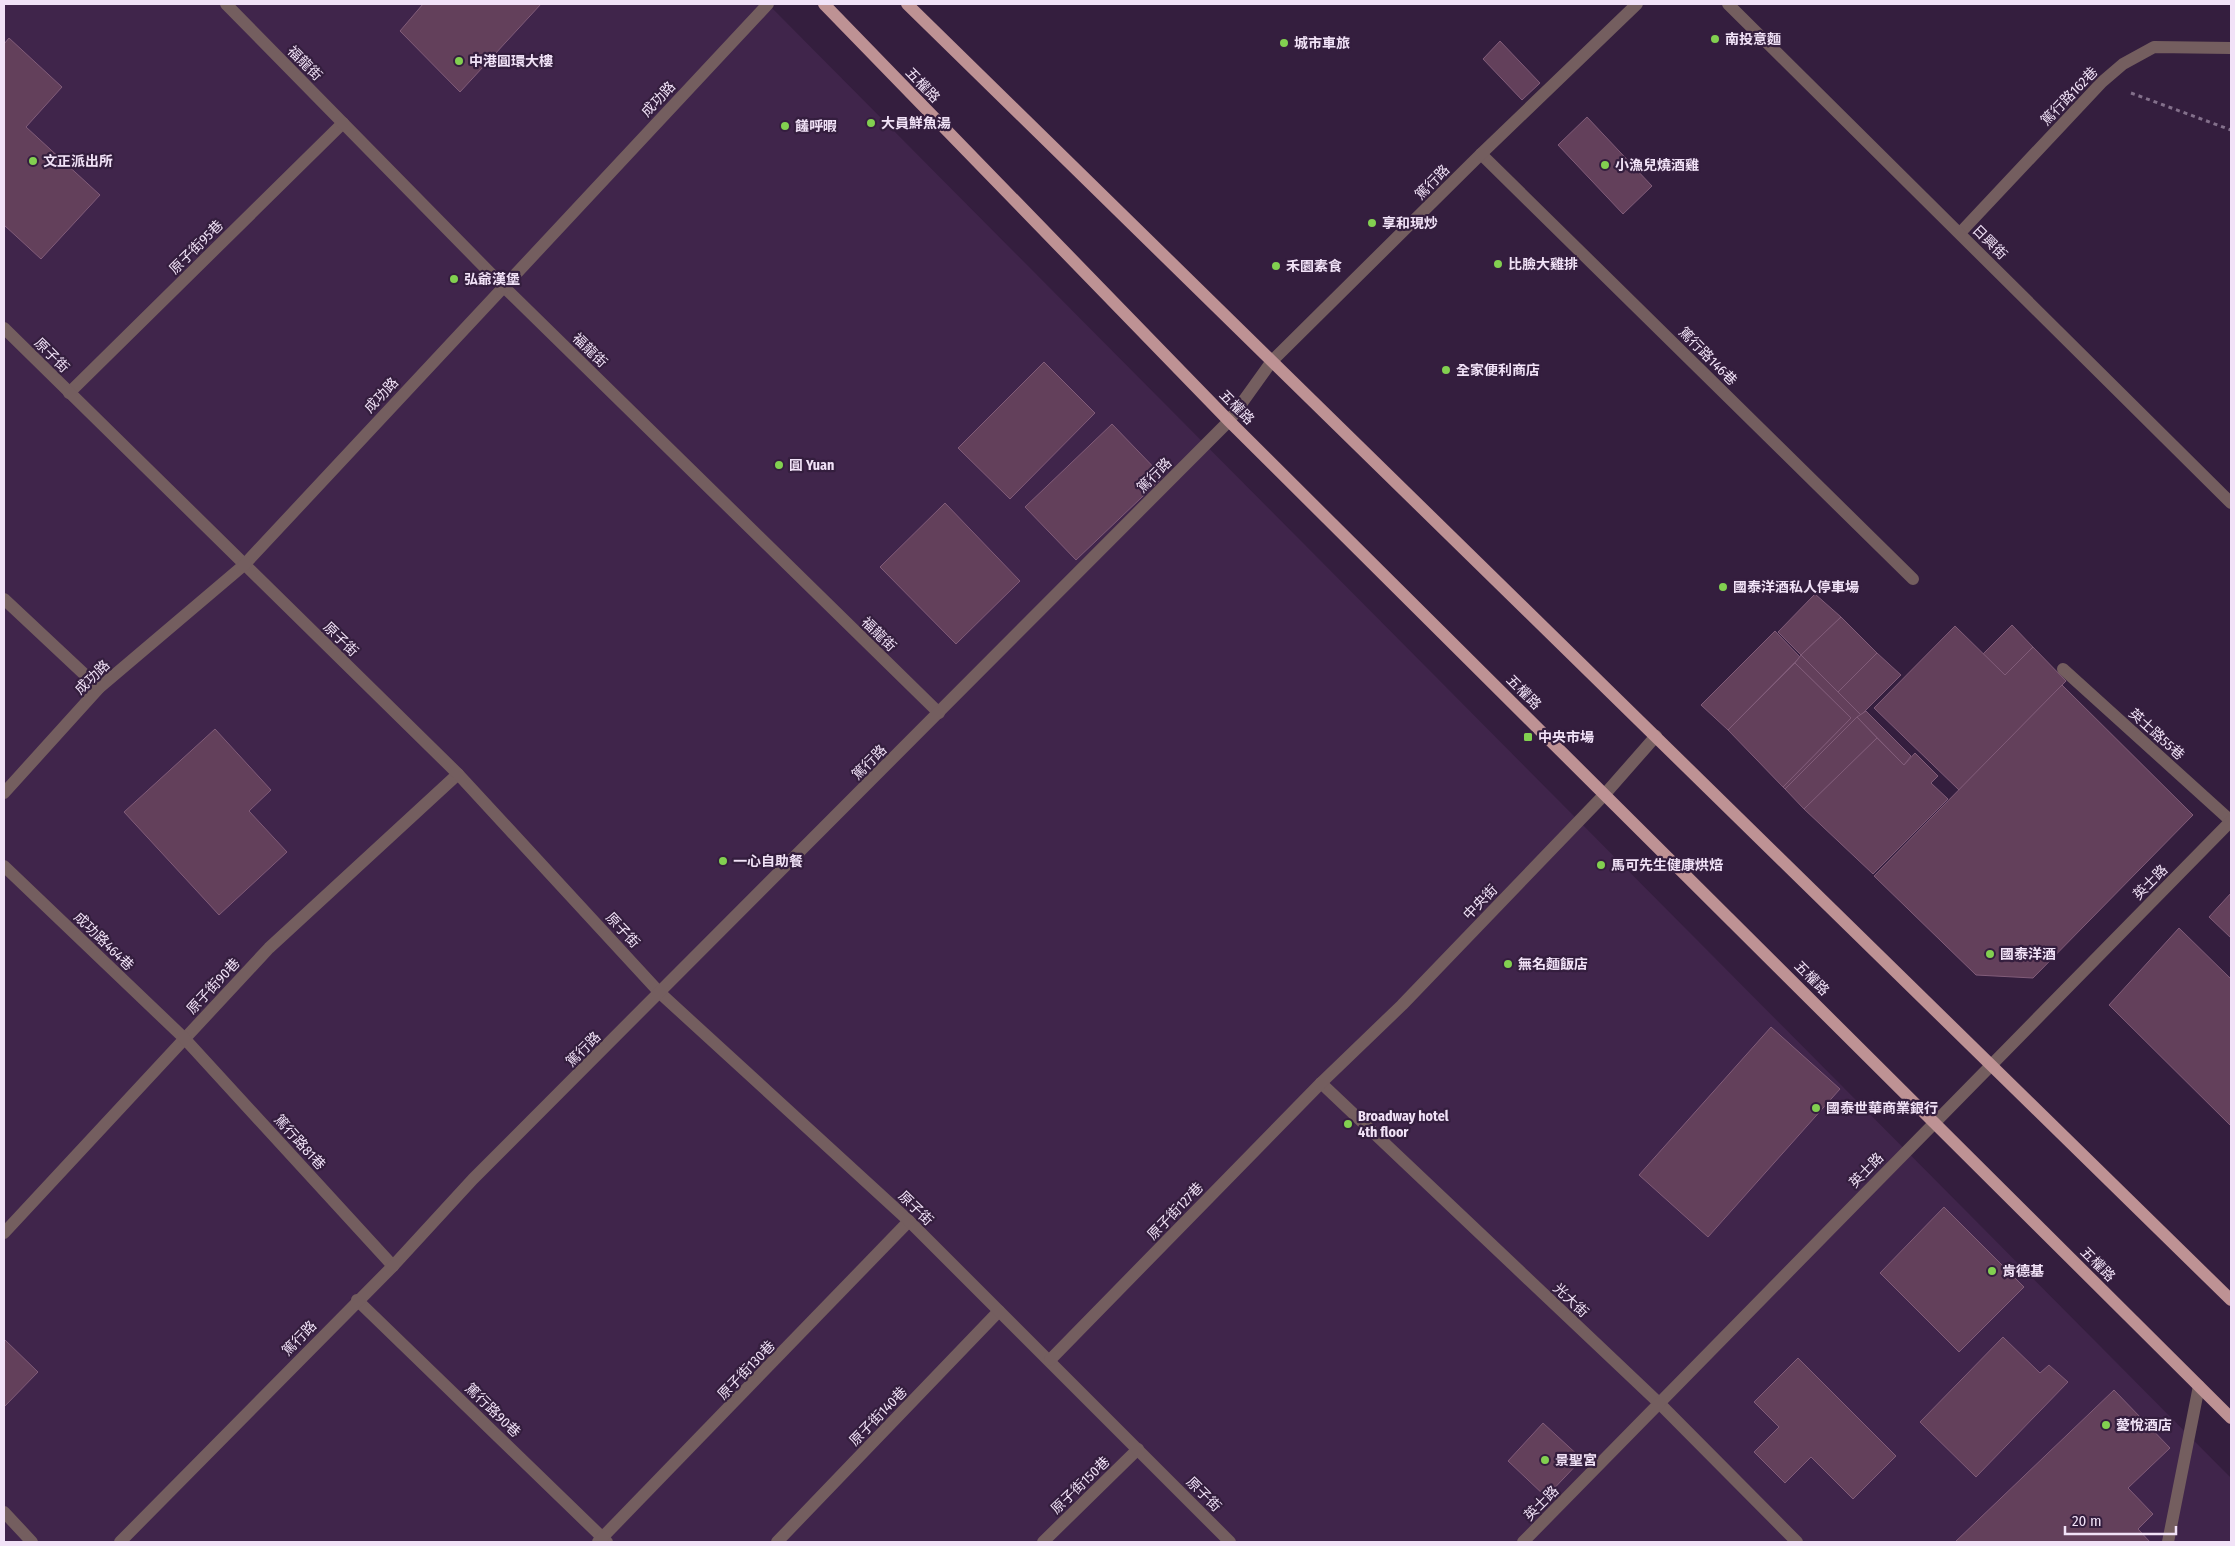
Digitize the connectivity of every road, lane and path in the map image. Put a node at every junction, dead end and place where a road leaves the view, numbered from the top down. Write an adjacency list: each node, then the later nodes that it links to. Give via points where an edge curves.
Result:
1 (226, 4): 9 (street, 福龍街)
2 (768, 4): 13 (street, 成功路)
3 (824, 4): 17 (main road, 五權路)
4 (907, 4): 15 (main road)
5 (1637, 4): 11 (street, 篤行路)
6 (1728, 4): 12 (street, 日興街)
7 (2231, 48): 8 (street, 篤行路162巷, via 2154,47 2123,64)
8 (2102, 82): 10 (path); 12 (street, 篤行路162巷)
9 (343, 123): 13 (street, 福龍街); 16 (street, 原子街95巷)
10 (2231, 130)
11 (1481, 154): 15 (street, 篤行路); 20 (street, 篤行路146巷)
12 (1960, 233): 18 (street, 日興街)
13 (503, 286): 19 (street, 成功路); 24 (street, 福龍街)
14 (4, 328): 16 (street, 原子街)
15 (1272, 361): 17 (street, 篤行路); 25 (main road)
16 (69, 393): 19 (street, 原子街)
17 (1229, 421): 24 (street, 篤行路); 28 (main road, 五權路)
18 (2231, 503)
19 (244, 565): 23 (street, 成功路); 26 (street, 原子街)
20 (1913, 579)
21 (4, 599): 23 (street)
22 (2063, 669): 29 (street, 英士路55巷)
23 (99, 688): 27 (street, 成功路)
24 (939, 713): 31 (street, 篤行路)
25 (1656, 736): 28 (street, 中央街); 33 (main road)
26 (458, 774): 31 (street, 原子街); 32 (street, 原子街90巷, via 269,948)
27 (4, 793)
28 (1606, 794): 34 (street, 中央街, via 1402,1006); 35 (main road, 五權路)
29 (2231, 821): 33 (street, 英士路)
30 (4, 866): 32 (street, 成功路464巷)
31 (660, 993): 36 (street, 原子街); 38 (street, 篤行路, via 473,1179)
32 (184, 1038): 37 (street, 原子街90巷); 38 (street, 篤行路81巷)
33 (1990, 1064): 35 (street, 英士路); 40 (main road)
34 (1321, 1083): 42 (street, 原子街127巷); 44 (street, 光大街)
35 (1934, 1121): 43 (main road, 五權路); 44 (street, 英士路)
36 (909, 1221): 41 (street, 原子街); 48 (street, 原子街130巷)
37 (4, 1233)
38 (393, 1266): 39 (street, 篤行路)
39 (357, 1300): 48 (street, 篤行路90巷); 50 (street, 篤行路)
40 (2231, 1300)
41 (999, 1311): 42 (street, 原子街); 51 (street, 原子街140巷)
42 (1050, 1360): 46 (street, 原子街)
43 (2199, 1386): 45 (main road, 五權路); 56 (street)
44 (1660, 1404): 54 (street, 英士路); 55 (street, 光大街)
45 (2231, 1418)
46 (1138, 1449): 52 (street, 原子街150巷); 53 (street, 原子街)
47 (4, 1512): 49 (street)
48 (603, 1541)
49 (32, 1542)
50 (120, 1542)
51 (778, 1542)
52 (1043, 1542)
53 (1230, 1542)
54 (1523, 1542)
55 (1797, 1542)
56 (2168, 1542)

